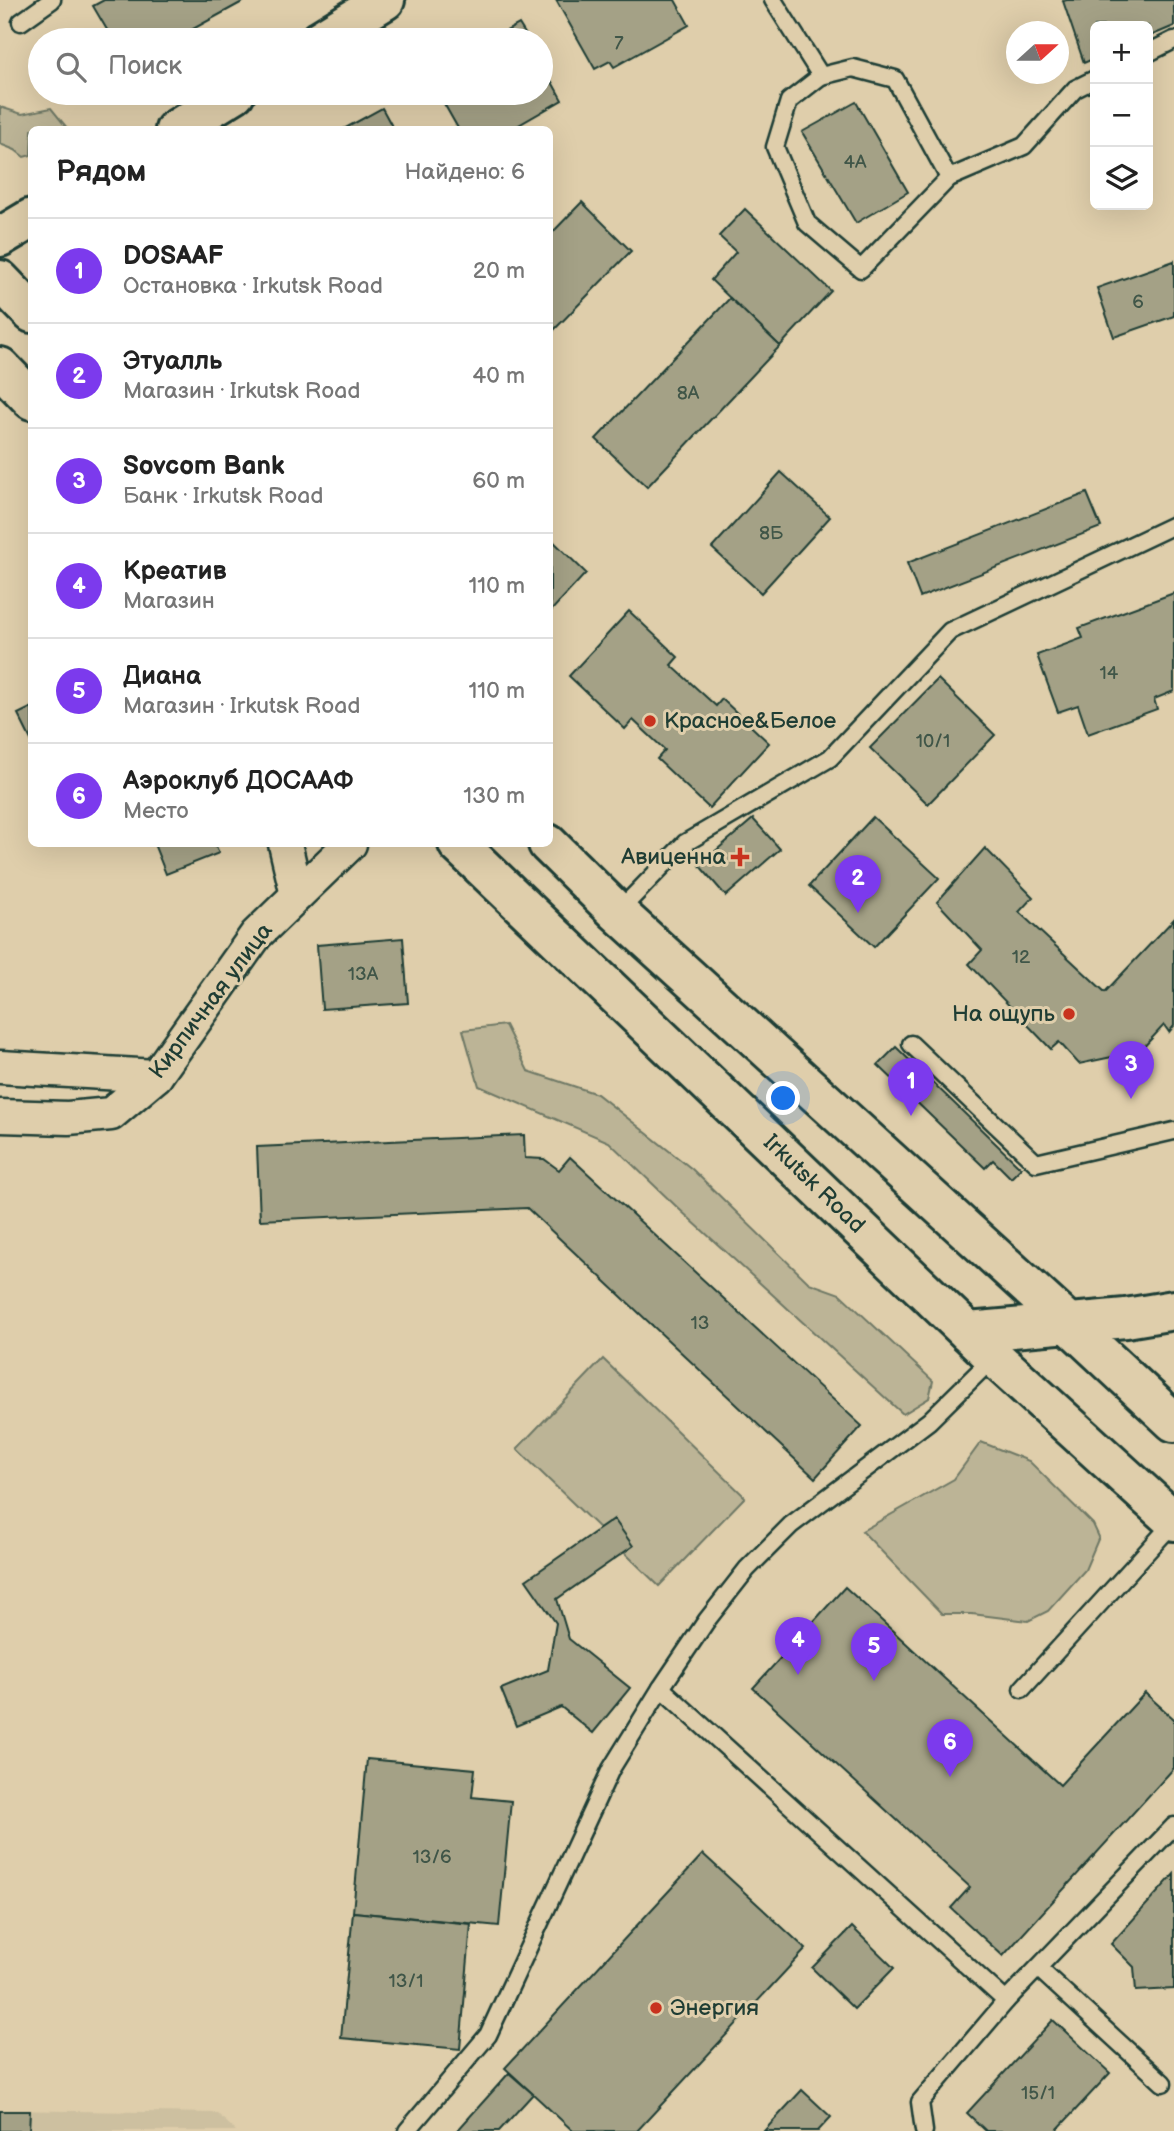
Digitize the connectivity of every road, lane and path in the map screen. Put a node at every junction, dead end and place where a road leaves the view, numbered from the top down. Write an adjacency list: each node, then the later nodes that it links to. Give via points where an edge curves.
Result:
1 (52, 0): 4 (lane)
2 (385, 0): 5 (main road)
3 (773, 0): 8 (lane)
4 (21, 22)
5 (340, 28)
6 (1174, 40): 7 (lane)
7 (1153, 50)
8 (821, 76): 12 (lane, via 853,68 895,79); 12 (lane, via 789,101 775,147 807,223 861,269)
9 (1090, 82): 12 (lane, via 1075,89 1024,146)
10 (216, 105): 11 (main road)
11 (181, 126)
12 (949, 178)
13 (28, 220): 14 (main road)
14 (0, 237)
15 (0, 280): 16 (main road)
16 (28, 309)
17 (0, 367): 18 (main road)
18 (28, 396)
19 (1174, 524): 25 (lane, via 950,631 830,758 685,843)
20 (286, 847): 24 (street)
21 (347, 847): 24 (street, Кирпичная улица)
22 (461, 847): 33 (main road, Irkutsk Road)
23 (551, 847): 25 (main road)
24 (297, 895): 28 (street, Кирпичная улица, via 256,935)
25 (617, 912): 32 (main road)
26 (911, 1044): 30 (lane, via 1036,1163)
27 (0, 1067): 28 (street)
28 (156, 1076): 29 (street, Кирпичная улица, via 111,1114)
29 (0, 1116)
30 (1174, 1131)
31 (1174, 1310): 32 (main road)
32 (1067, 1322): 33 (main road); 34 (main road)
33 (981, 1344): 35 (main road, Irkutsk Road); 36 (lane, via 929,1421 791,1525 756,1560 707,1620)
34 (1174, 1422)
35 (1174, 1522): 37 (lane)
36 (661, 1688): 40 (lane); 42 (lane, via 611,1769 488,2035)
37 (1023, 1689)
38 (1174, 1826): 39 (lane)
39 (1038, 1968): 40 (lane); 41 (lane)
40 (1006, 2001): 43 (lane, via 920,2102)
41 (1163, 2083)
42 (407, 2131)
43 (924, 2131)

